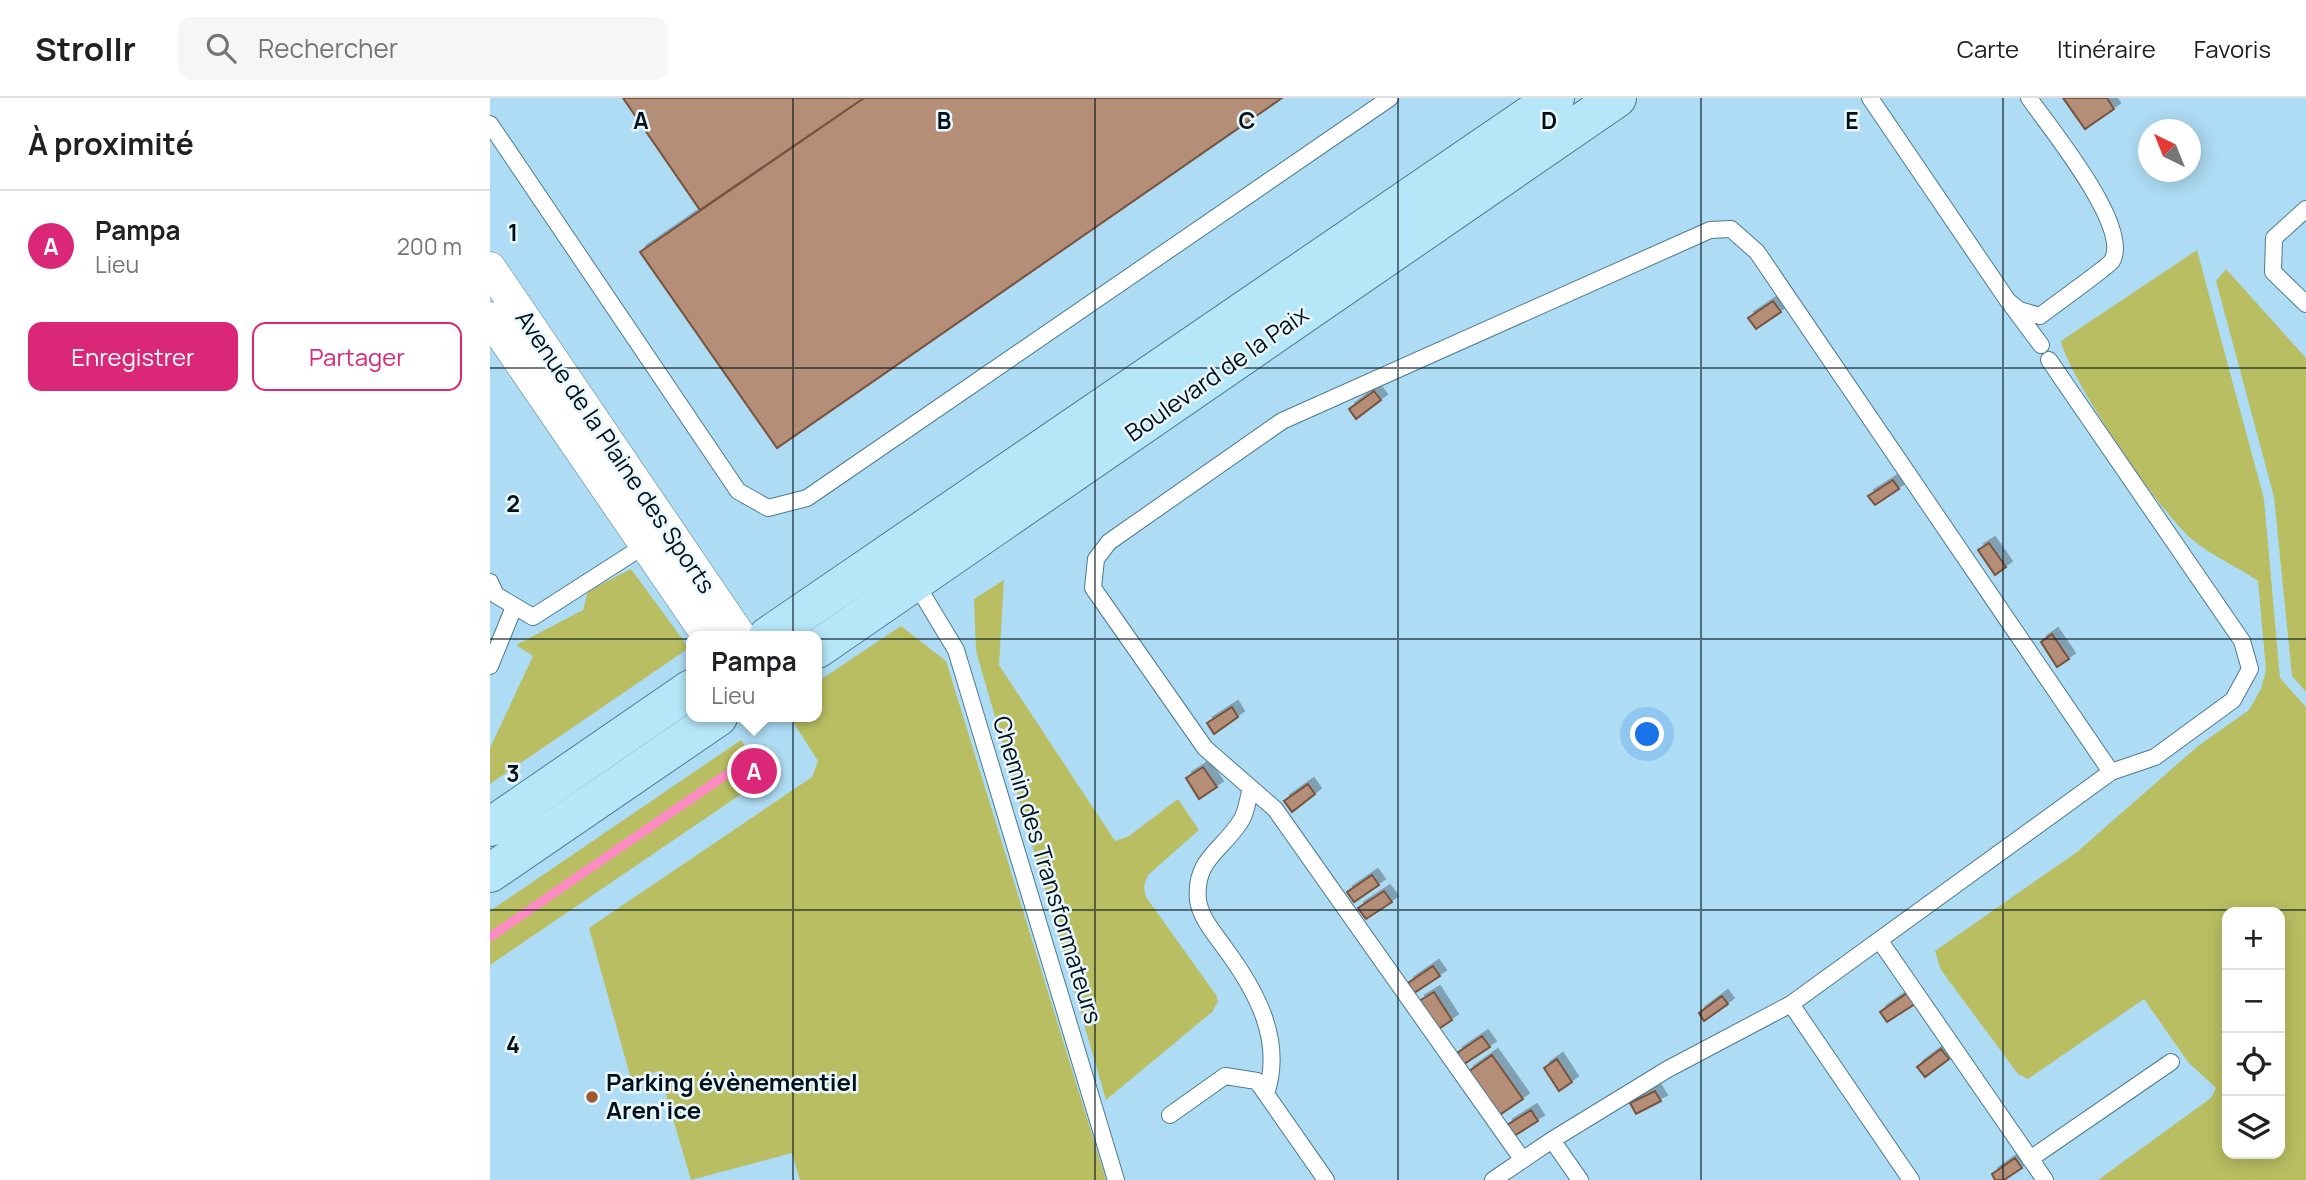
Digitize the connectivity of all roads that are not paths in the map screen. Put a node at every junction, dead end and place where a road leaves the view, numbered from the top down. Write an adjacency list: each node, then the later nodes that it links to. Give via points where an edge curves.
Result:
1 (1390, 98): 6 (lane, via 807,498 768,508 738,491)
2 (1555, 98): 20 (main road, Boulevard de la Paix)
3 (1617, 98): 16 (main road, Boulevard de la Paix)
4 (1870, 98): 9 (lane)
5 (2029, 98): 9 (lane, via 2097,198 2116,243 2112,261 2040,316)
6 (490, 124)
7 (2306, 208): 10 (lane, via 2274,238 2273,272)
8 (490, 268): 11 (street, Avenue de la Plaine des Sports)
9 (2008, 301): 12 (lane)
10 (2306, 304)
11 (500, 325): 14 (street, Avenue de la Plaine des Sports)
12 (2041, 345)
13 (2049, 360): 25 (lane, via 2242,641 2250,668 2233,700 2155,757)
14 (657, 538): 17 (lane, via 533,617); 18 (street, Avenue de la Plaine des Sports); 19 (street, Avenue de la Plaine des Sports)
15 (490, 582): 17 (lane, via 496,595)
16 (915, 582): 21 (main road, Boulevard de la Paix); 37 (lane, Chemin des Transformateurs, via 956,650)
17 (514, 607): 22 (lane)
18 (705, 631)
19 (736, 631)
20 (775, 631)
21 (822, 646)
22 (490, 666)
23 (686, 693): 27 (main road)
24 (711, 722): 28 (main road)
25 (2111, 772): 26 (lane, via 1757,251 1731,229 1710,230 1282,421 1109,541 1096,559 1093,588 1205,748); 29 (lane)
26 (1251, 788): 32 (lane, via 1242,818 1200,870 1198,902 1265,1013 1274,1071); 35 (lane, via 1275,809)
27 (490, 827)
28 (490, 873)
29 (1880, 941): 30 (lane); 36 (lane)
30 (1791, 1004): 34 (lane, via 1668,1069); 41 (lane)
31 (2171, 1062): 36 (lane)
32 (1266, 1094): 33 (lane, via 1257,1081 1225,1076); 38 (lane)
33 (1170, 1115)
34 (1552, 1140): 35 (lane); 40 (lane)
35 (1521, 1159): 39 (lane)
36 (2030, 1159): 42 (lane)
37 (1116, 1180)
38 (1326, 1180)
39 (1493, 1180)
40 (1580, 1180)
41 (1911, 1180)
42 (2045, 1180)

